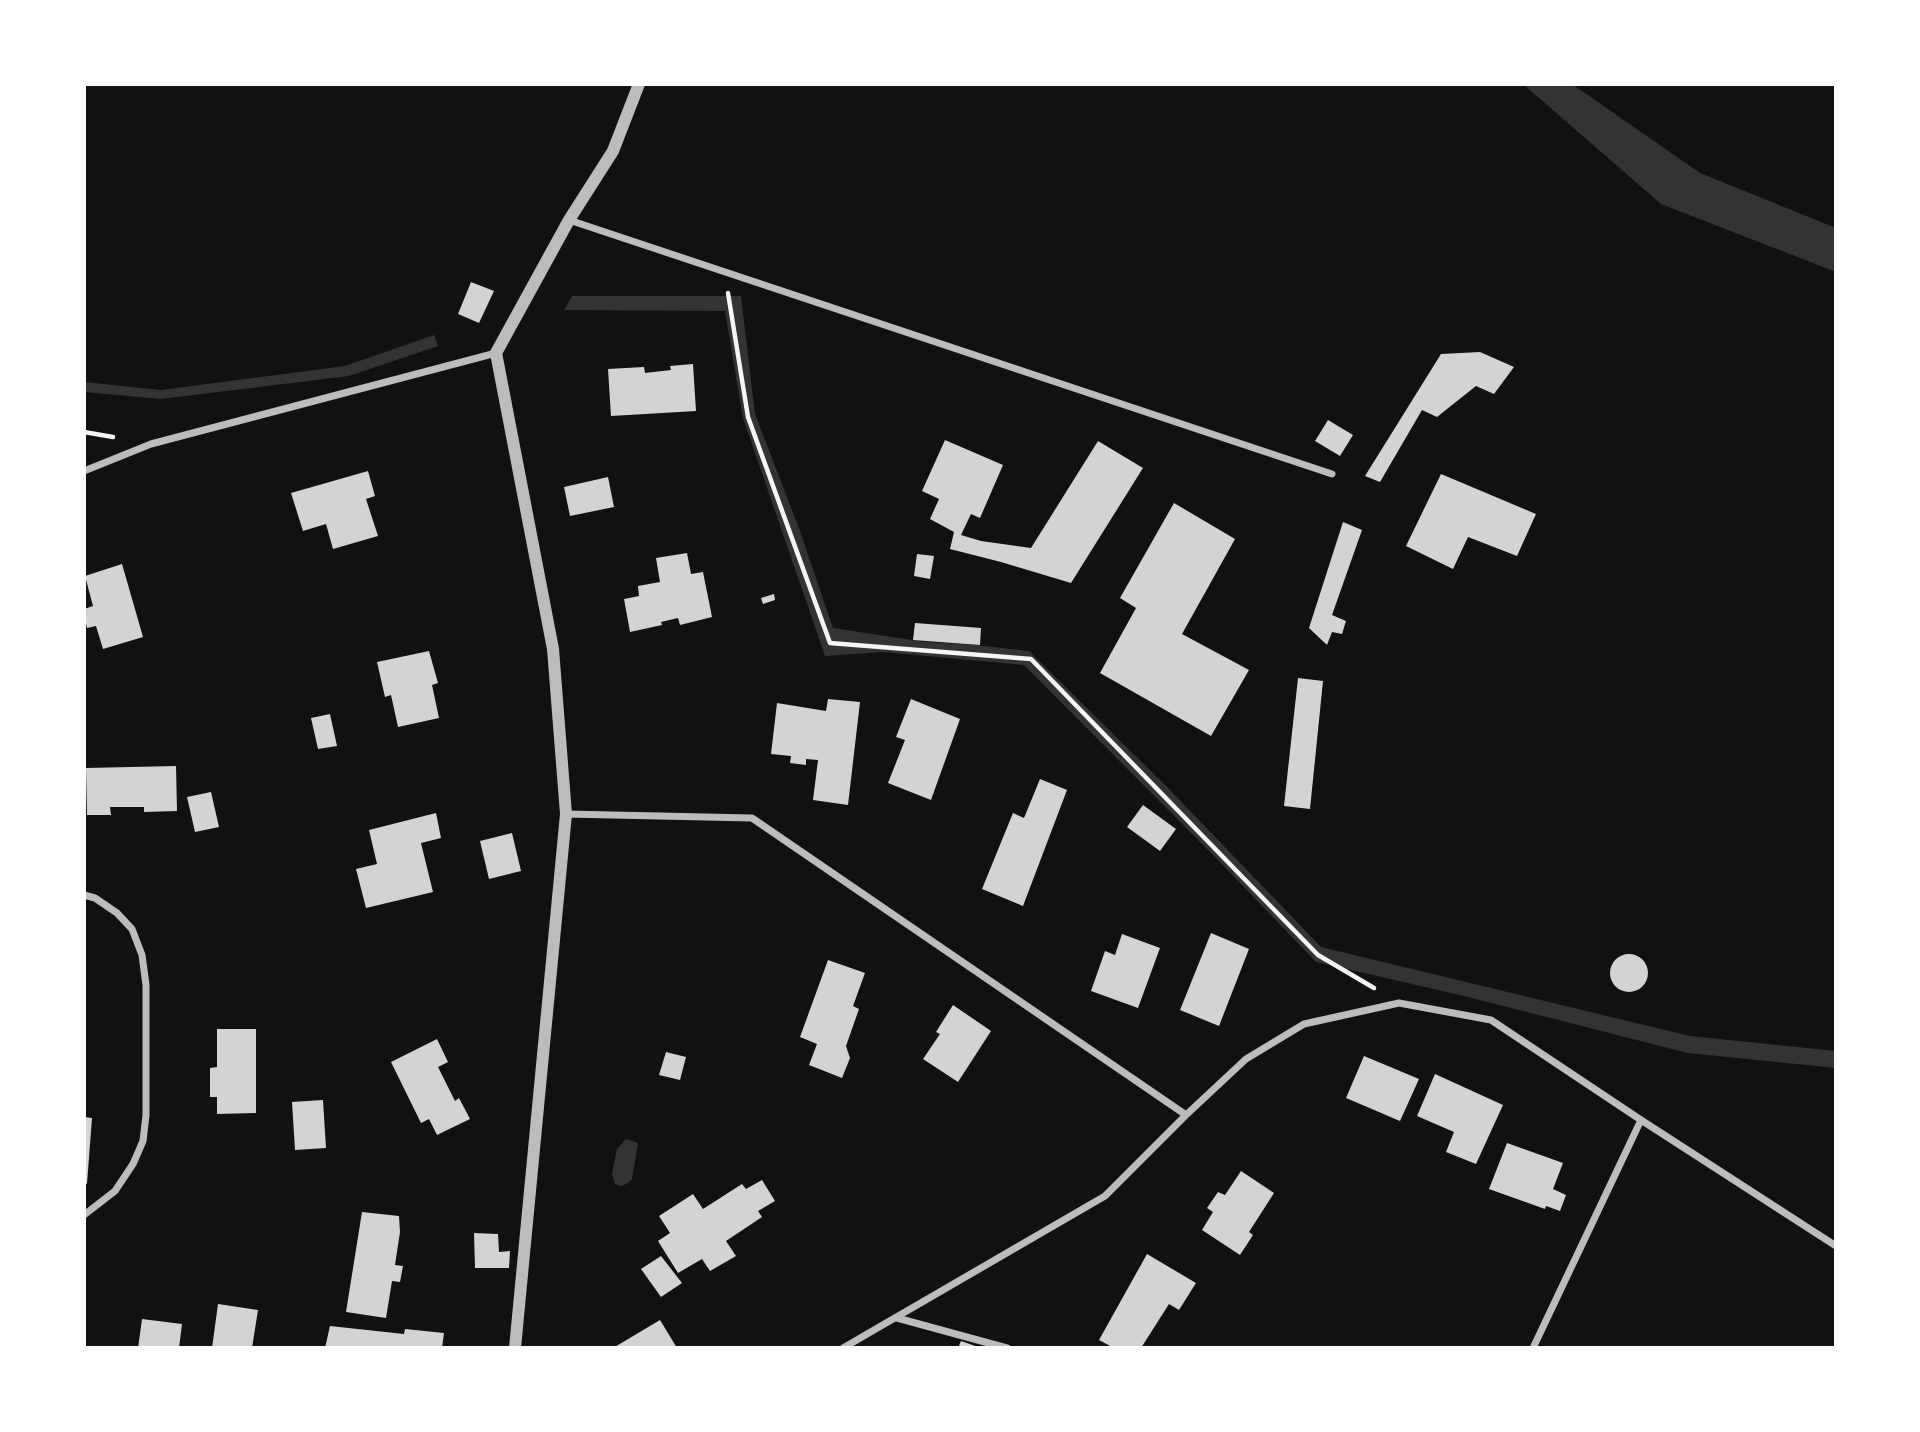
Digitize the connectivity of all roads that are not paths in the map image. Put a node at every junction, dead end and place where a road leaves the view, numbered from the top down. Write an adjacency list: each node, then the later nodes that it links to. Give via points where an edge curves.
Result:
1 (639, 84): 2 (street, via 613,151)
2 (569, 220): 3 (street); 5 (street)
3 (496, 353): 4 (street, via 151,444); 6 (street, via 553,649)
4 (84, 471)
5 (1332, 474)
6 (566, 814): 8 (street, via 752,818); 13 (street)
7 (84, 895): 10 (street, via 117,913 132,929 142,955 146,1115 134,1164 116,1191)
8 (1186, 1115): 9 (street, via 1246,1059 1304,1024 1399,1003 1491,1020); 12 (street, via 1105,1196)
9 (1641, 1120): 11 (street); 16 (street)
10 (84, 1214)
11 (1836, 1245)
12 (898, 1318): 14 (street); 15 (street)
13 (515, 1348)
14 (843, 1348)
15 (1007, 1348)
16 (1533, 1348)

